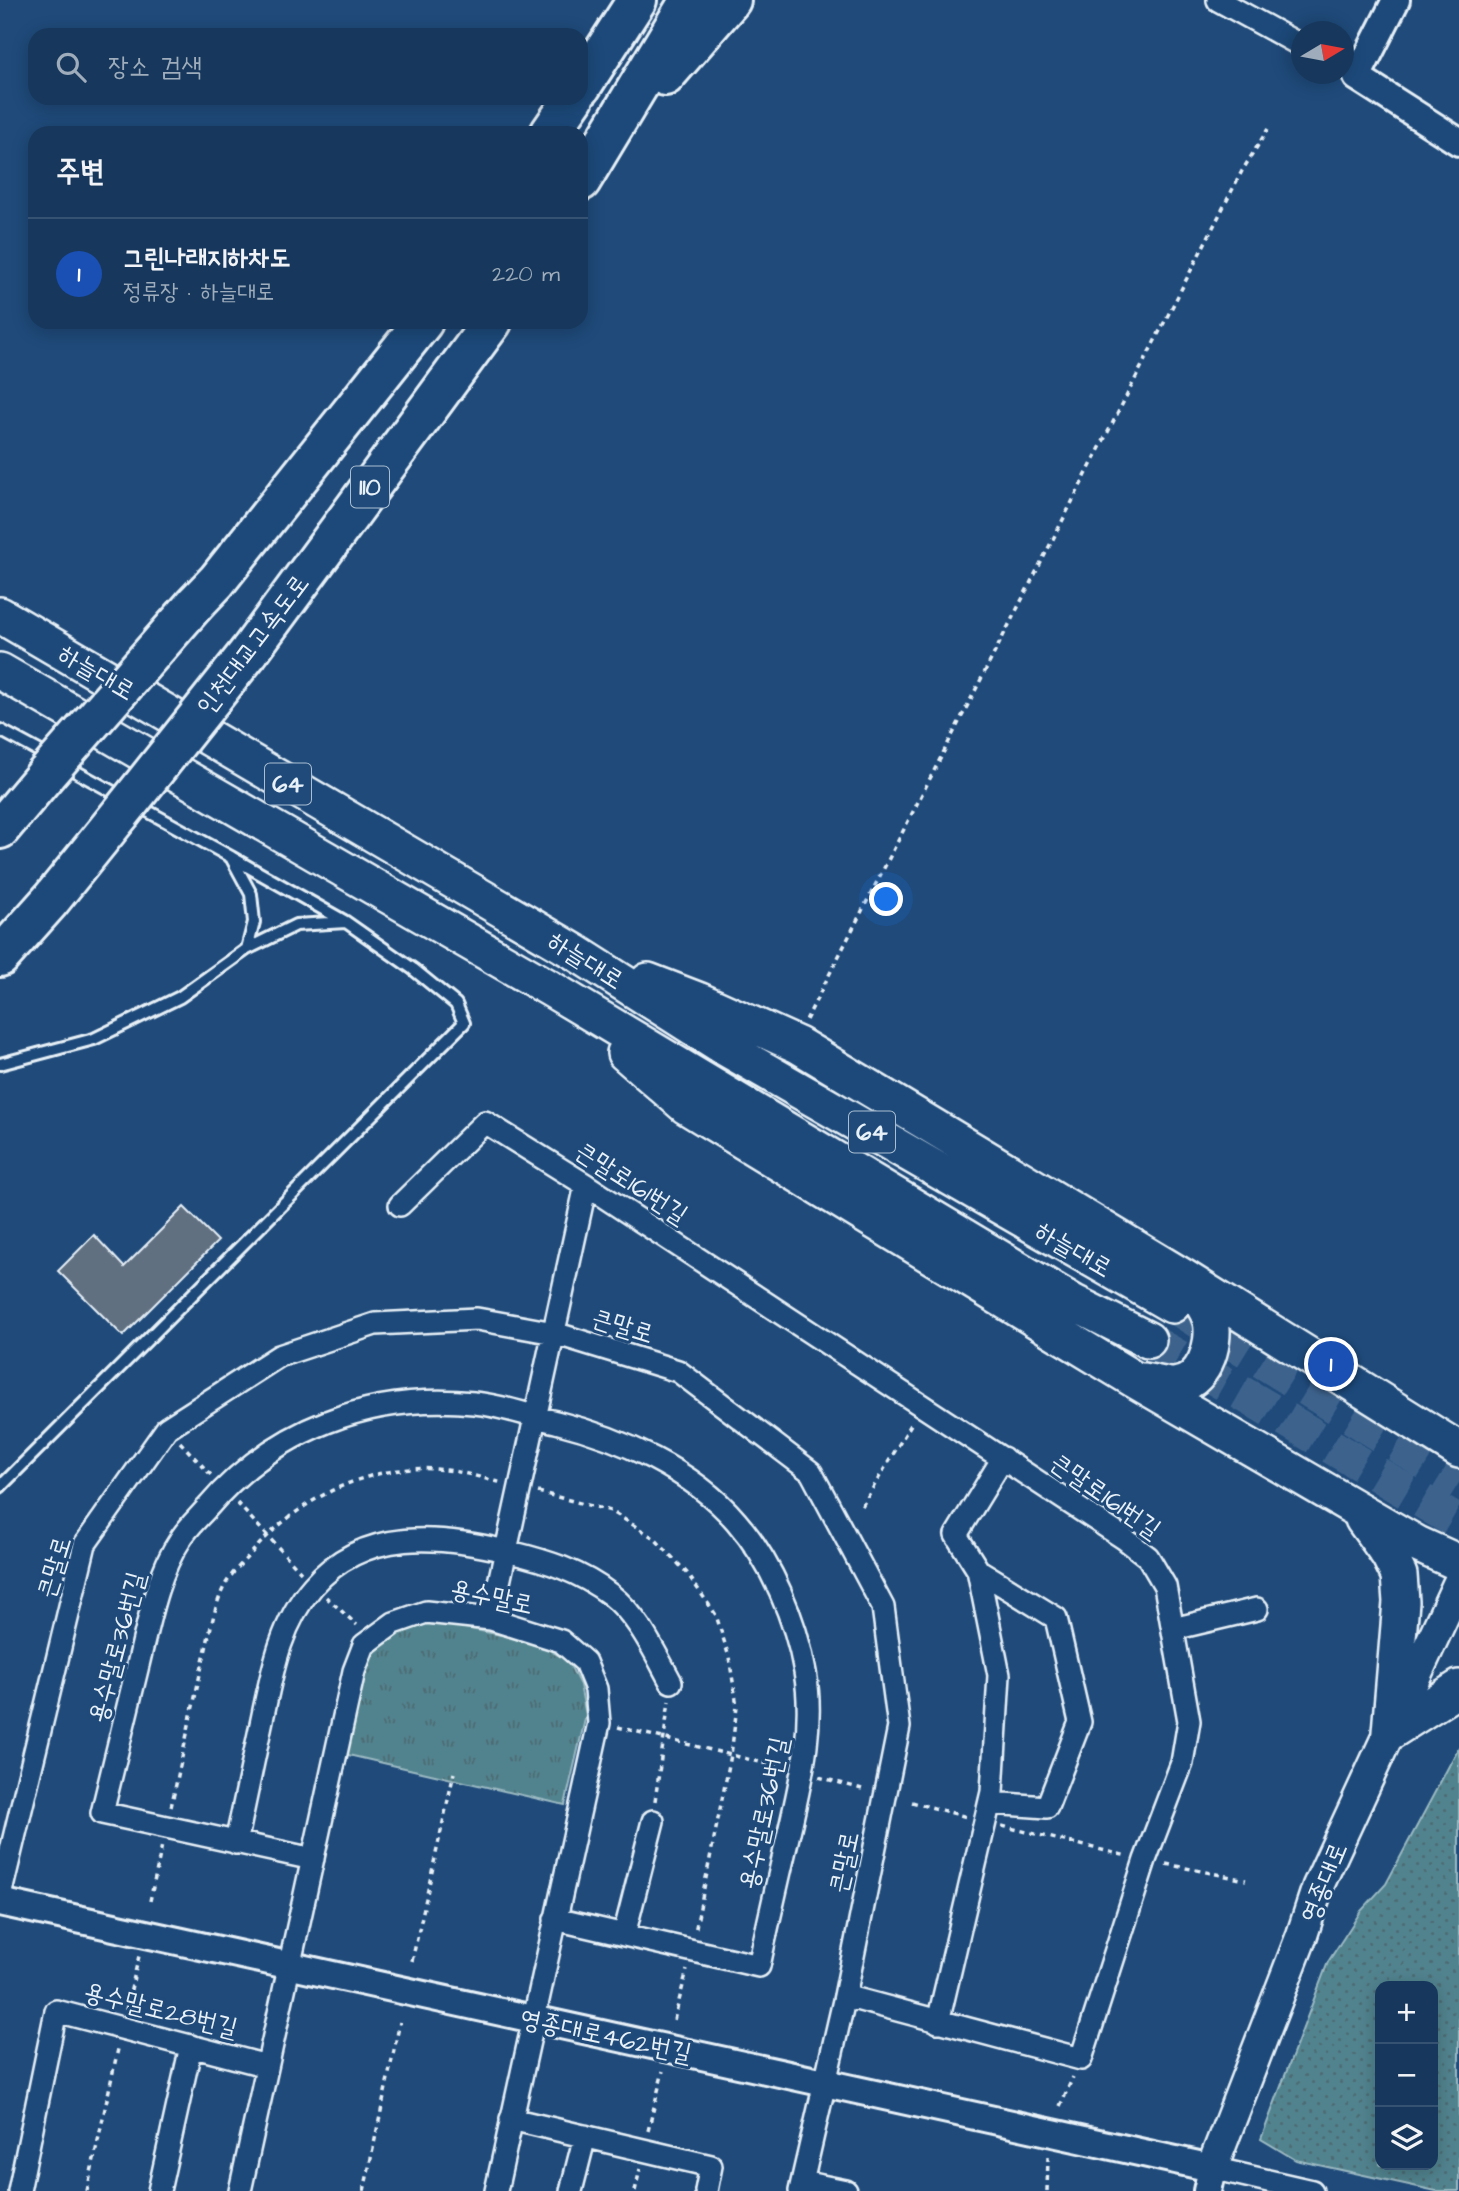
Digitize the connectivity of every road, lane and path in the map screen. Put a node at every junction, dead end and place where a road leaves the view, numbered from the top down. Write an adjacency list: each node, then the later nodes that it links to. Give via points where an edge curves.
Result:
1 (638, 0): 8 (highway)
2 (690, 0): 14 (highway)
3 (731, 0): 14 (highway)
4 (1217, 0): 6 (street)
5 (1395, 0): 7 (street)
6 (1291, 41)
7 (1354, 67)
8 (588, 76)
9 (1354, 76): 13 (street)
10 (569, 105): 11 (highway)
11 (555, 126)
12 (1268, 129): 26 (path, via 1242,171)
13 (1459, 142)
14 (588, 171)
15 (417, 329): 20 (highway, 110, bridge, via 217,581)
16 (487, 329): 24 (highway, 인천대교고속도로 / 110, bridge, via 248,652)
17 (0, 615): 30 (highway, 하늘대로 / 64, via 575,952 798,1045)
18 (0, 671): 25 (highway, 하늘대로 / 64)
19 (0, 730): 21 (lane)
20 (0, 828)
21 (231, 857): 22 (lane); 23 (lane, via 251,894 254,922)
22 (346, 922): 23 (lane, via 296,925); 39 (lane, via 456,1004 464,1023)
23 (247, 949): 27 (lane, via 180,998 94,1039)
24 (0, 957)
25 (551, 989): 32 (highway, 하늘대로 / 64, via 943,1226 1074,1303); 33 (highway, via 686,1106)
26 (806, 1020)
27 (0, 1064)
28 (586, 1185): 29 (street, 큰말로161번길, via 485,1122); 31 (street); 34 (street, 큰말로161번길)
29 (400, 1205)
30 (1177, 1291): 33 (highway, via 1205,1305 1210,1320 1212,1342 1198,1376 1176,1386); 37 (highway, 하늘대로)
31 (554, 1333): 35 (street); 36 (street, 큰말로, via 477,1319 375,1324 279,1356); 80 (street, 큰말로, via 678,1371 811,1472 883,1607 899,1727)
32 (1148, 1340)
33 (1135, 1380): 43 (highway)
34 (922, 1405): 38 (street, 큰말로161번길); 42 (path)
35 (535, 1417): 40 (street); 41 (street, 용수말로36번길, via 478,1403 424,1401 371,1407 318,1424 264,1456); 61 (street, 용수말로36번길, via 587,1430 648,1456 700,1487 737,1521 769,1570 806,1672 809,1729)
36 (167, 1428): 41 (path); 71 (street, 큰말로, via 85,1544)
37 (1459, 1450)
38 (1003, 1458): 47 (street, via 956,1535); 52 (street, 큰말로161번길, via 1148,1557 1165,1586)
39 (0, 1487)
40 (520, 1487): 44 (path, via 445,1470 381,1474 316,1497); 45 (street); 59 (path, via 611,1511 654,1538 687,1573 716,1615 729,1657 737,1706)
41 (223, 1489): 44 (path); 66 (street, 용수말로36번길, via 179,1540 155,1594 102,1814)
42 (862, 1506)
43 (1354, 1507): 46 (highway); 57 (highway, via 1399,1575 1401,1602)
44 (267, 1536): 49 (path); 66 (path, via 225,1585 211,1627)
45 (506, 1551): 49 (street, via 425,1538 387,1542 346,1557); 51 (street); 54 (street, via 555,1563 613,1597 640,1626)
46 (1459, 1563)
47 (978, 1570): 64 (street, via 999,1675); 64 (street, via 1056,1618 1080,1722 1047,1807)
48 (1459, 1582): 57 (main road, 영종대로)
49 (313, 1586): 53 (path); 67 (street, via 288,1622 275,1662)
50 (1258, 1609): 52 (street)
51 (491, 1619): 53 (street, 용수말로, via 426,1612 394,1623); 56 (street, 용수말로, via 561,1642 585,1662 596,1689)
52 (1173, 1629): 69 (street, 큰말로161번길, via 1189,1721 1182,1763)
53 (373, 1639): 68 (street, 용수말로, via 364,1645 354,1671)
54 (671, 1682): 58 (path)
55 (1459, 1688): 57 (highway)
56 (599, 1723): 58 (path); 74 (street, 용수말로)
57 (1390, 1732): 94 (main road, 영종대로, via 1318,1886)
58 (664, 1738): 59 (path); 65 (path)
59 (731, 1755): 61 (path); 76 (path)
60 (454, 1773): 78 (path)
61 (803, 1773): 62 (path); 76 (street, 용수말로36번길, via 759,1966)
62 (862, 1789)
63 (912, 1802): 64 (path)
64 (987, 1813): 69 (path); 84 (street)
65 (653, 1821): 75 (street)
66 (166, 1828): 67 (street, 용수말로36번길); 72 (path)
67 (236, 1843): 68 (street, 용수말로36번길)
68 (313, 1860): 79 (street, 용수말로)
69 (1145, 1860): 70 (path); 87 (street, 큰말로161번길)
70 (1246, 1880)
71 (0, 1896)
72 (150, 1901)
73 (0, 1902): 79 (street, 영종대로462번길)
74 (555, 1919): 75 (street, 용수말로36번길); 81 (street, 용수말로)
75 (624, 1935): 76 (street, 용수말로36번길)
76 (691, 1950): 82 (path)
77 (140, 1954): 85 (path)
78 (412, 1961)
79 (289, 1966): 81 (street, 영종대로462번길); 88 (street, 용수말로)
80 (845, 1996): 84 (street); 89 (street, 큰말로)
81 (533, 2019): 89 (street, 영종대로462번길); 91 (street, 용수말로)
82 (674, 2020)
83 (400, 2022): 100 (path)
84 (938, 2022): 87 (street)
85 (122, 2028): 86 (street, 용수말로28번길); 96 (street, 용수말로28번길, via 55,2011); 97 (path)
86 (191, 2046): 88 (street, 용수말로28번길); 98 (street)
87 (1082, 2059): 90 (path)
88 (267, 2066): 99 (street, 용수말로)
89 (824, 2082): 94 (street, 영종대로462번길); 95 (street, 큰말로)
90 (1060, 2106)
91 (512, 2119): 92 (street); 101 (street, 용수말로)
92 (585, 2136): 102 (street); 103 (street, via 711,2165)
93 (1048, 2157): 105 (path)
94 (1210, 2180): 106 (street)
95 (801, 2186): 104 (street)
96 (19, 2191)
97 (87, 2191)
98 (159, 2191)
99 (240, 2191)
100 (364, 2191)
101 (496, 2191)
102 (571, 2191)
103 (706, 2191)
104 (846, 2191)
105 (1047, 2191)
106 (1312, 2191)

